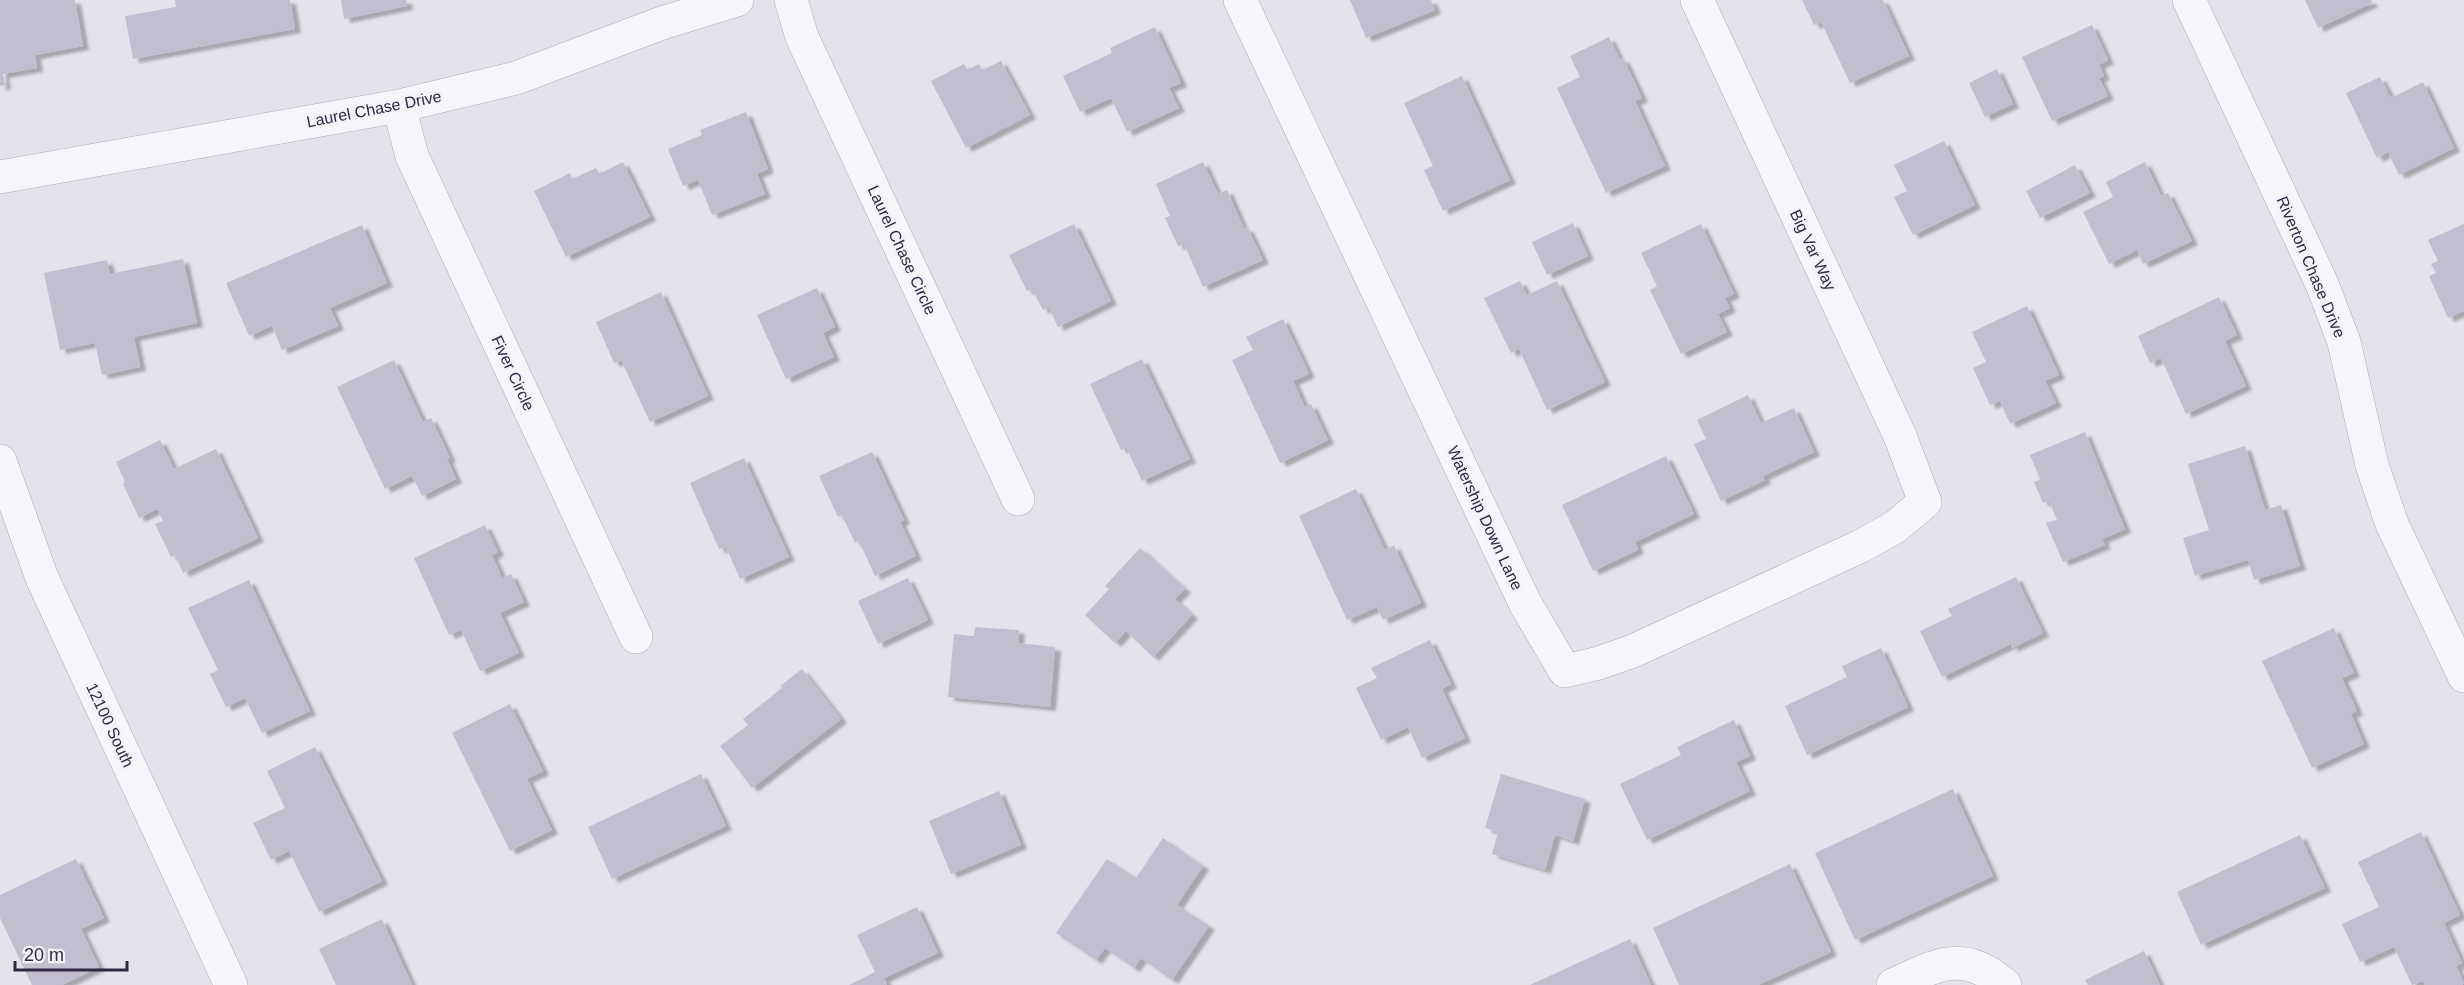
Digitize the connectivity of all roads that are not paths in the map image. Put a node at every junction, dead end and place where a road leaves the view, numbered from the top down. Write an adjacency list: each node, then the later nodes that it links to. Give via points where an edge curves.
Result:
1 (737, 0): 6 (street, Laurel Chase Drive, via 662,23 516,78)
2 (791, 0): 9 (street, Laurel Chase Circle, via 802,37)
3 (1240, 0): 10 (street, Watership Down Lane, via 1526,605 1565,671 1633,651 1861,546 1895,526)
4 (1697, 0): 10 (street, Big Var Way, via 1900,436)
5 (2189, 0): 12 (street, Riverton Chase Drive, via 2322,284 2344,342 2372,465 2392,524)
6 (399, 106): 7 (street, Laurel Chase Drive); 11 (street, Fiver Circle, via 412,156)
7 (0, 177)
8 (0, 461): 13 (street, 12100 South, via 42,578)
9 (1018, 499)
10 (1924, 502)
11 (636, 636)
12 (2464, 676)
13 (231, 985)
14 (1893, 985): 15 (street, via 1936,965 1960,962 1984,969)
15 (2005, 985)

